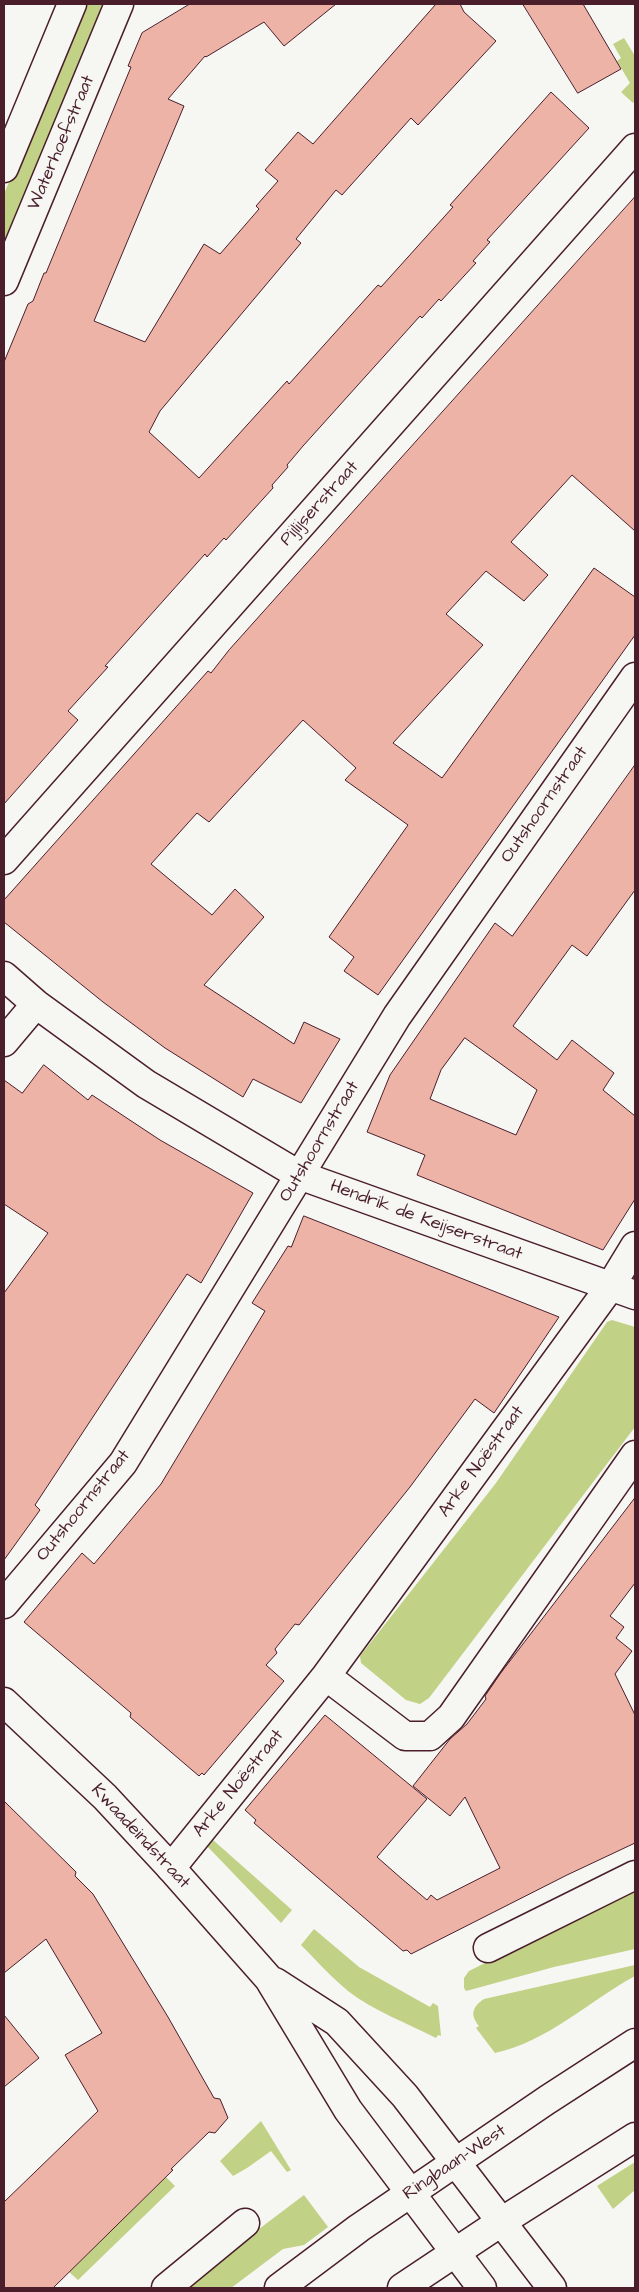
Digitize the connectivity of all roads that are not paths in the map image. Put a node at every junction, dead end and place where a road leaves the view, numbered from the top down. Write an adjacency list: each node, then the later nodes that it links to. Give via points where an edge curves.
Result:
1 (72, 4): 4 (street)
2 (119, 4): 5 (street, Waterhoefstraat)
3 (635, 148): 7 (street, Pijlijserstraat)
4 (4, 168)
5 (4, 281)
6 (635, 678): 11 (street, Outshoornstraat, via 397,1016)
7 (4, 860)
8 (4, 976): 9 (street, Hendrik de Keijserstraat)
9 (36, 1004): 10 (street); 11 (street, Hendrik de Keijserstraat, via 146,1084)
10 (4, 1042)
11 (299, 1175): 13 (street, Hendrik de Keijserstraat); 16 (street, Outshoornstraat, via 122,1463)
12 (635, 1246): 13 (street, Arke Noëstraat)
13 (610, 1287): 14 (street, Hendrik de Keijserstraat); 17 (street, Arke Noëstraat)
14 (635, 1295)
15 (635, 1455): 17 (street, via 451,1717 430,1736 405,1736)
16 (4, 1604)
17 (326, 1676): 19 (street, Arke Noëstraat)
18 (4, 1702): 19 (street, Kwaadeindstraat, via 105,1797)
19 (171, 1868): 22 (street, Kwaadeindstraat)
20 (635, 1875): 21 (street)
21 (488, 1948)
22 (269, 1978): 25 (street, Kwaadeindstraat, via 337,2022 405,2096); 26 (street, Kwaadeindstraat, via 348,2110)
23 (635, 2043): 25 (street, Ringbaan-West)
24 (635, 2137): 27 (street)
25 (454, 2163): 26 (street, Ringbaan-West); 27 (street, Kwaadeindstraat)
26 (411, 2193): 29 (street, Kwaadeindstraat); 31 (street, Ringbaan-West)
27 (501, 2222): 29 (street); 34 (street, Kwaadeindstraat)
28 (245, 2224): 30 (street)
29 (456, 2252): 32 (street); 33 (street, Kwaadeindstraat)
30 (166, 2288)
31 (279, 2288)
32 (402, 2288)
33 (482, 2288)
34 (552, 2288)

